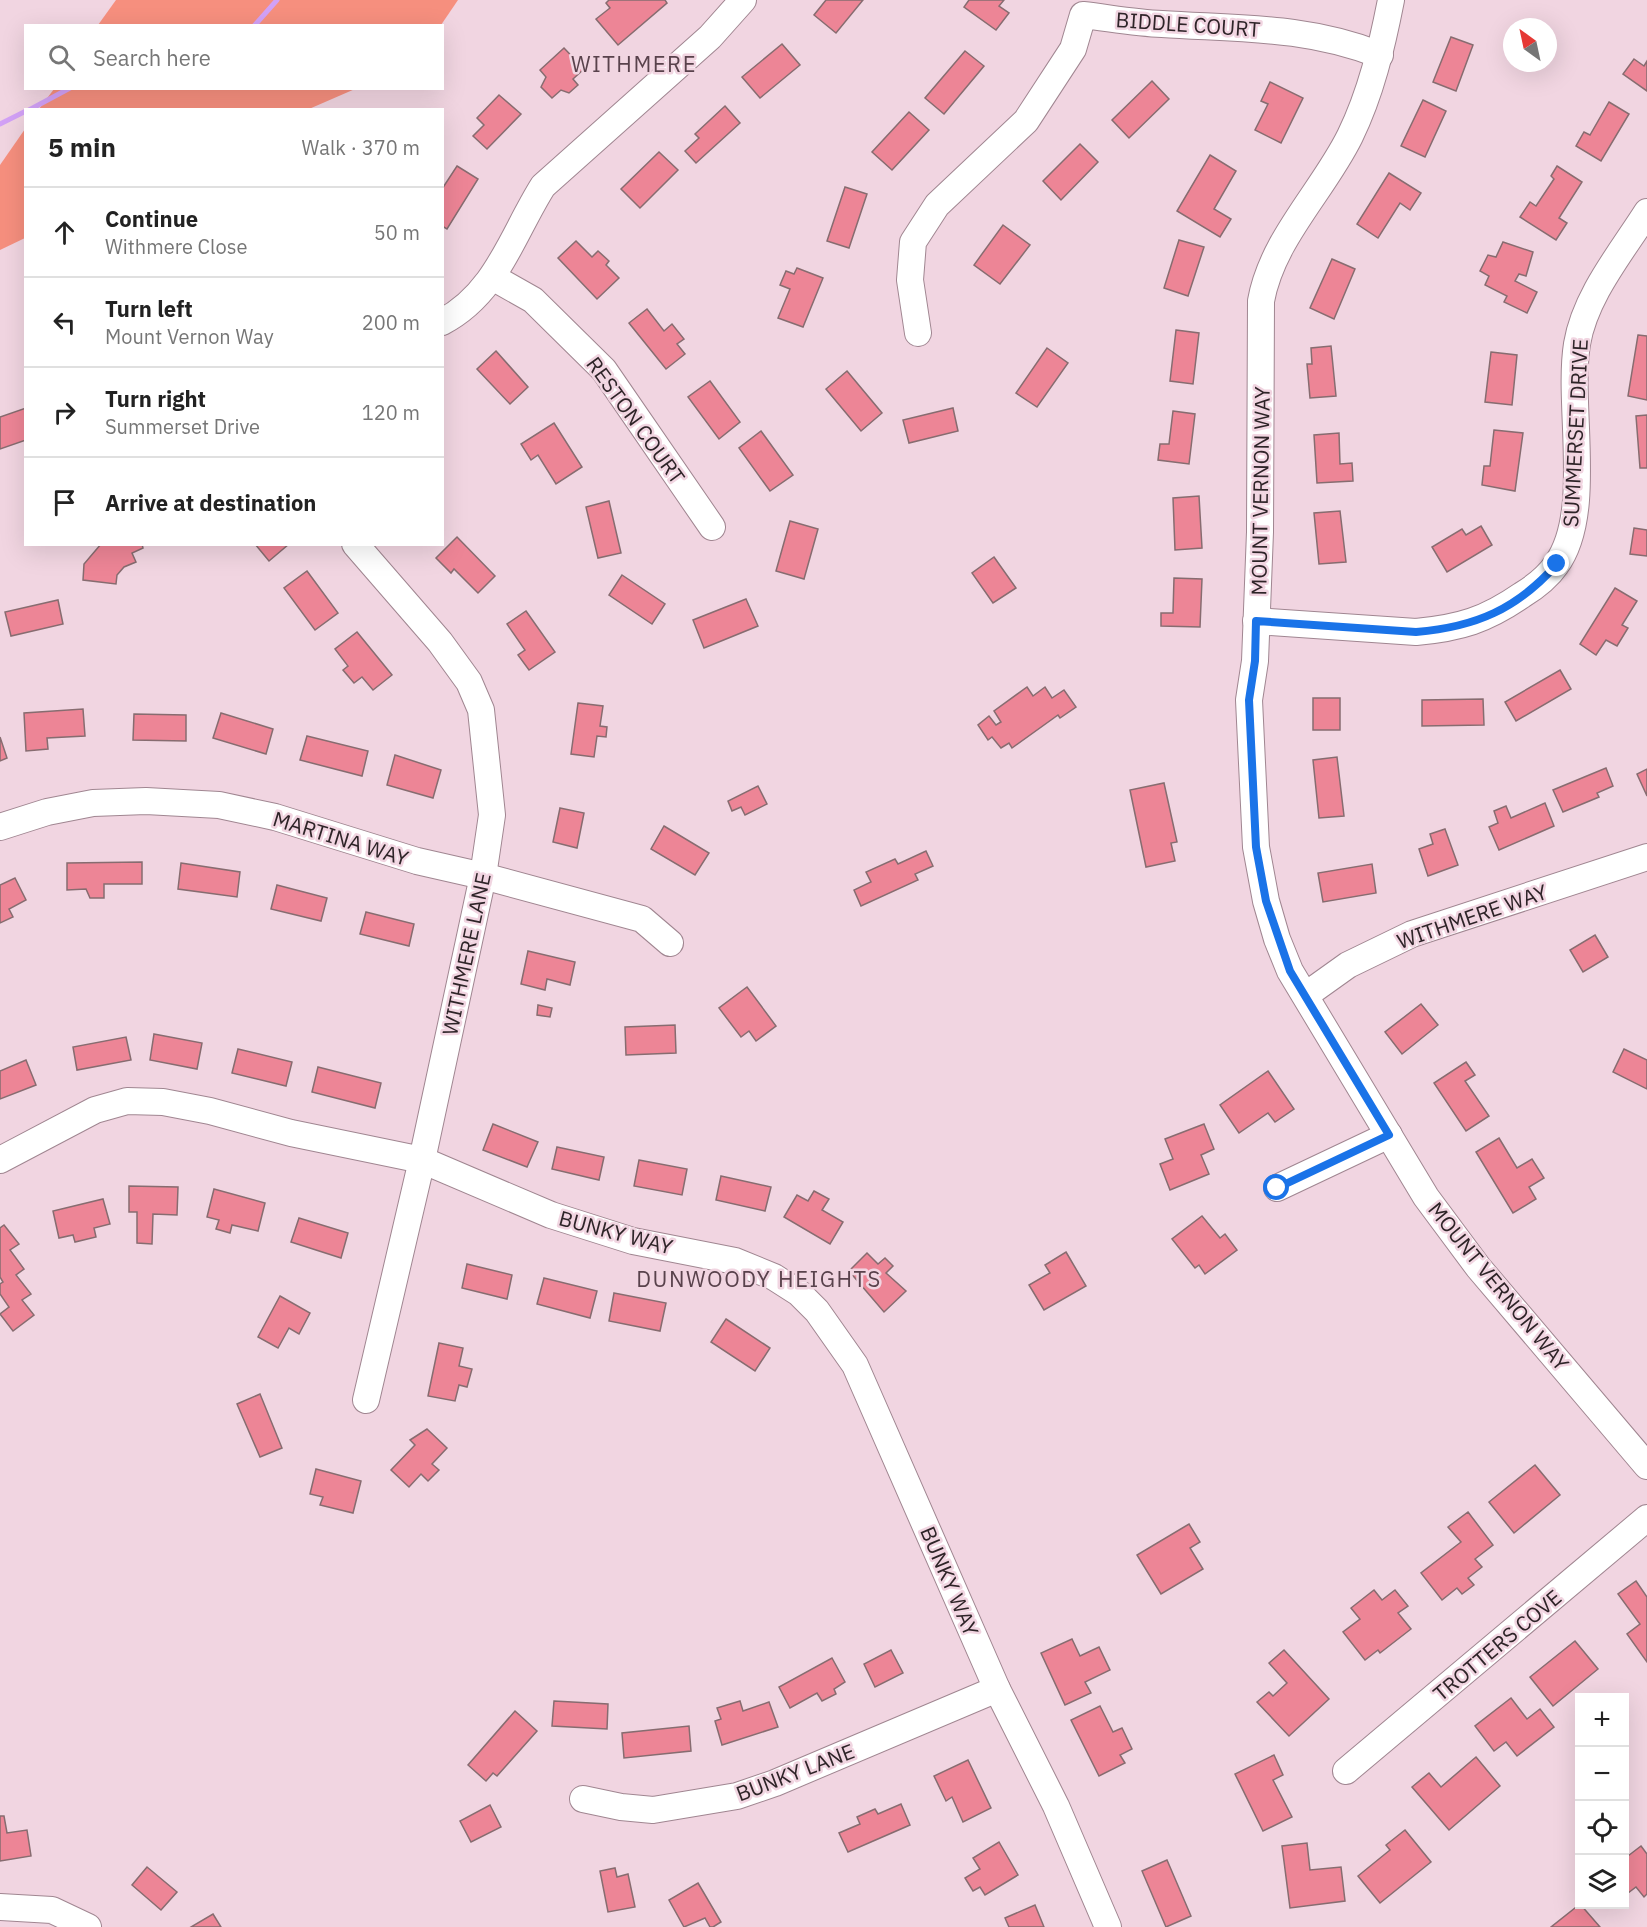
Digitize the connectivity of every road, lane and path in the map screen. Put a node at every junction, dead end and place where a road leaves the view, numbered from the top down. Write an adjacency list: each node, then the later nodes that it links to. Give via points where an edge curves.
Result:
1 (743, 0): 5 (street, via 710,37 543,186)
2 (1392, 0): 3 (street, MOUNT VERNON WAY)
3 (1380, 55): 7 (street, BIDDLE COURT, via 1346,42 1282,31 1083,15 1073,49 1026,121 937,205 913,242 910,280); 10 (street, MOUNT VERNON WAY, via 1350,136 1280,249 1265,281 1261,301)
4 (1647, 212): 10 (street, SUMMERSET DRIVE, via 1585,314 1577,345 1573,514 1557,564 1540,583 1496,613 1442,629 1416,632)
5 (494, 278): 6 (street, via 478,296); 8 (street, RESTON COURT, via 533,300 604,370)
6 (444, 321)
7 (918, 333)
8 (712, 527)
9 (357, 546): 13 (street, WITHMERE LANE, via 440,642 469,682 481,710 492,815)
10 (1256, 621): 15 (street, MOUNT VERNON WAY, via 1249,700 1256,847 1277,939 1290,971)
11 (0, 827): 13 (street, MARTINA WAY, via 93,803 219,805)
12 (1647, 857): 15 (street, WITHMERE WAY, via 1412,934 1348,965)
13 (483, 876): 14 (street, MARTINA WAY, via 642,919); 18 (street, WITHMERE LANE)
14 (670, 943)
15 (1306, 995): 16 (street, MOUNT VERNON WAY)
16 (1389, 1135): 19 (street); 21 (street, MOUNT VERNON WAY, via 1426,1197 1478,1267)
17 (0, 1160): 18 (street, BUNKY WAY, via 95,1110 127,1101 163,1102 210,1111 291,1133)
18 (422, 1160): 20 (street, WITHMERE LANE); 23 (street, BUNKY WAY, via 551,1215 633,1241 735,1261 774,1277 799,1293 834,1333 855,1365)
19 (1277, 1188)
20 (366, 1400)
21 (1647, 1466)
22 (1647, 1518): 24 (street, TROTTERS COVE)
23 (997, 1689): 25 (street, BUNKY LANE, via 737,1796 653,1809); 28 (street, BUNKY WAY, via 1056,1806)
24 (1346, 1771)
25 (583, 1800)
26 (0, 1907): 27 (street, via 52,1910)
27 (88, 1927)
28 (1108, 1927)

